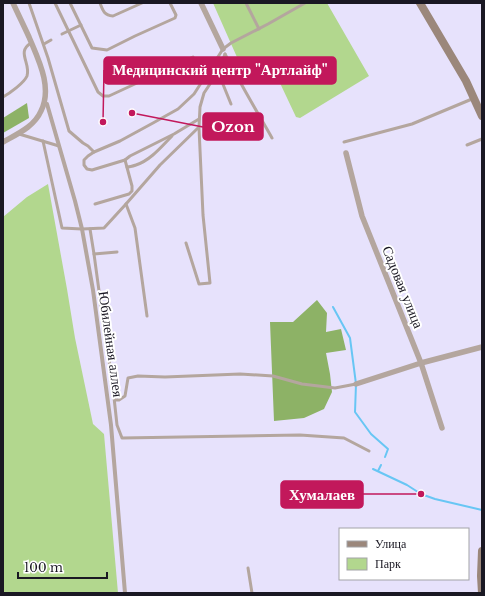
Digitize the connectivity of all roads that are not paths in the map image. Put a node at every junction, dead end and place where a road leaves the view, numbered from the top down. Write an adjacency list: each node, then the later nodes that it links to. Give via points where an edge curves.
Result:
1 (13, 3): 17 (street)
2 (29, 3): 18 (lane)
3 (55, 3): 14 (lane)
4 (70, 3): 12 (lane)
5 (100, 3): 6 (lane, via 108,16 113,16)
6 (142, 3)
7 (170, 3): 12 (lane, via 175,18 107,50 92,48)
8 (201, 3): 19 (street)
9 (246, 3): 13 (lane)
10 (304, 3): 13 (lane)
11 (422, 4): 23 (main road)
12 (81, 25): 14 (lane)
13 (259, 29): 19 (lane, via 231,43)
14 (69, 31): 15 (lane); 21 (lane, via 98,92 103,96 109,96 193,57)
15 (62, 34)
16 (51, 40): 18 (lane)
17 (31, 43): 22 (lane, via 24,52 28,68 26,78); 29 (street, via 40,62 46,97 36,120)
18 (44, 44): 38 (lane, via 69,131)
19 (224, 52): 20 (lane); 21 (lane); 31 (lane)
20 (218, 72): 25 (lane); 27 (lane, via 204,92)
21 (204, 81): 38 (lane, via 178,109 120,141)
22 (3, 97)
23 (474, 99): 26 (main road); 35 (lane, via 412,124)
24 (47, 104): 37 (street, Юбилейная аллея)
25 (231, 104)
26 (482, 116)
27 (199, 119): 28 (lane); 30 (lane)
28 (199, 127): 43 (lane, via 160,165); 46 (lane, via 203,215 210,283 199,284)
29 (19, 134): 33 (lane); 34 (street)
30 (174, 134): 40 (lane); 41 (lane, via 147,159)
31 (272, 138)
32 (482, 139): 36 (lane)
33 (44, 141): 37 (lane); 44 (lane, via 62,228)
34 (3, 142)
35 (344, 142)
36 (467, 145)
37 (60, 146): 44 (street, Юбилейная аллея)
38 (94, 152): 40 (lane, via 84,160 87,169 92,170)
39 (346, 153): 51 (street, Садовая улица, via 362,216)
40 (125, 160): 41 (lane)
41 (127, 167): 42 (lane, via 132,191)
42 (95, 204)
43 (126, 204): 45 (lane, via 104,228); 49 (lane, via 135,228)
44 (82, 229): 45 (lane); 58 (street, Юбилейная аллея, via 111,425)
45 (90, 229): 48 (lane)
46 (186, 244)
47 (117, 252): 48 (lane)
48 (94, 254): 53 (lane)
49 (147, 316)
50 (482, 347): 51 (street)
51 (421, 363): 52 (street); 54 (street, Садовая улица)
52 (356, 384): 53 (lane, via 335,388 302,384 273,376 240,374 138,376 128,378 125,396)
53 (115, 400): 55 (lane, via 117,425 122,438 300,435 344,438)
54 (442, 428)
55 (369, 451)
56 (482, 551): 60 (main road)
57 (248, 568): 59 (lane)
58 (125, 593)
59 (252, 593)
60 (482, 593)

